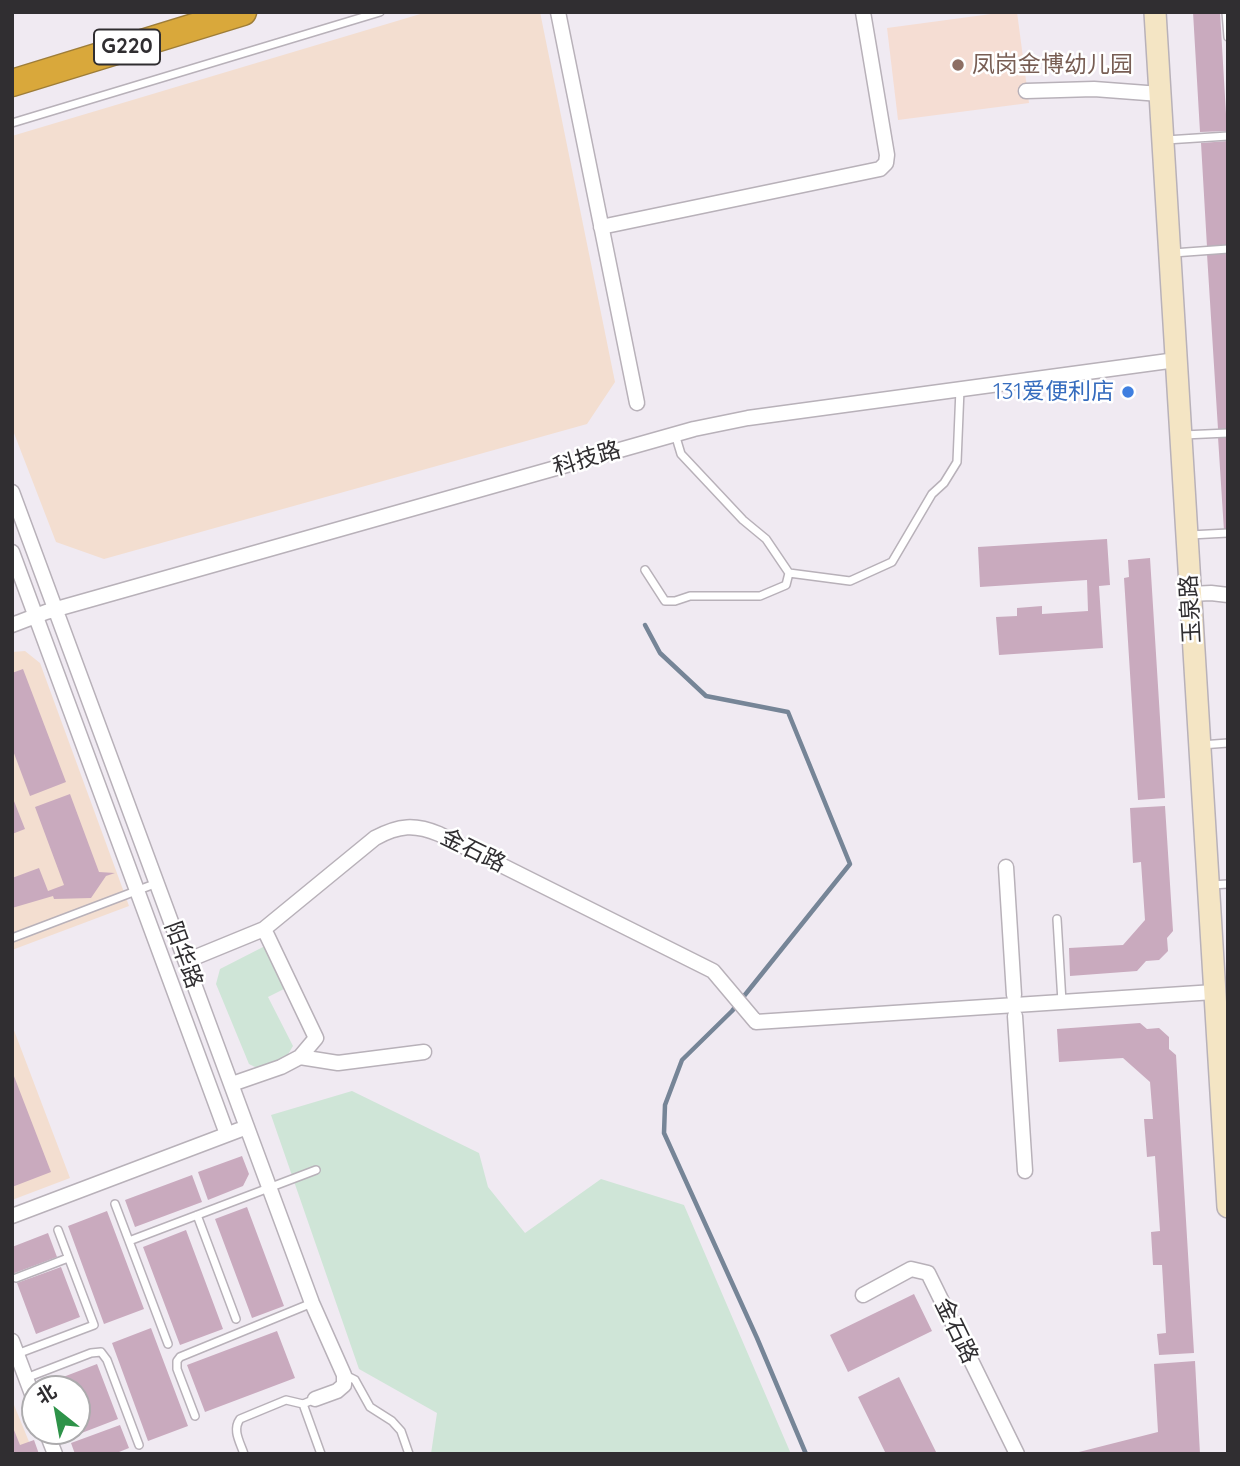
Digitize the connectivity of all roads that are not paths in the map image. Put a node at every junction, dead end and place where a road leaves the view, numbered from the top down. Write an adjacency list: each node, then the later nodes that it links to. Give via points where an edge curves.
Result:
1 (198, 12): 9 (highway, G220)
2 (243, 12): 10 (highway, G220)
3 (380, 12): 13 (lane)
4 (558, 12): 16 (street)
5 (863, 12): 16 (street, via 887,155 880,169)
6 (1155, 12): 12 (street, 玉泉路)
7 (1226, 12): 8 (lane)
8 (1228, 37)
9 (12, 68)
10 (12, 83)
11 (1026, 91): 12 (street, via 1094,89)
12 (1160, 94): 15 (street, 玉泉路)
13 (12, 123)
14 (1228, 136): 15 (lane)
15 (1163, 140): 18 (street, 玉泉路)
16 (601, 227): 21 (street)
17 (1228, 249): 18 (lane)
18 (1169, 253): 19 (street, 玉泉路)
19 (1176, 360): 20 (street, 科技路); 24 (street, 玉泉路)
20 (960, 389): 23 (street, 科技路, via 748,418); 30 (lane, via 957,462 932,494 892,562 850,581)
21 (637, 403)
22 (1228, 433): 24 (lane)
23 (675, 434): 30 (lane, via 681,454 766,539); 33 (street, 科技路)
24 (1181, 436): 27 (street, 玉泉路)
25 (12, 492): 33 (street, 阳华路)
26 (1228, 533): 27 (lane)
27 (1187, 536): 31 (street, 玉泉路)
28 (12, 552): 34 (street, 阳华路)
29 (645, 570): 30 (lane, via 665,601 690,596 760,596 786,585)
30 (789, 573)
31 (1190, 594): 32 (street); 37 (street, 玉泉路)
32 (1228, 595)
33 (56, 610): 34 (street, 科技路); 39 (street, 阳华路)
34 (36, 616): 35 (street, 科技路); 41 (street, 阳华路)
35 (12, 625)
36 (1228, 743): 37 (lane)
37 (1199, 745): 40 (street, 玉泉路)
38 (1006, 867): 47 (street)
39 (157, 883): 41 (lane); 45 (street, 阳华路)
40 (1218, 885): 46 (street, 玉泉路)
41 (137, 891): 44 (lane); 55 (street, 阳华路)
42 (1057, 919): 48 (lane)
43 (264, 929): 45 (street, 金石路); 48 (street, 金石路, via 376,838 408,826 424,828 713,971 756,1022); 51 (street, via 316,1038)
44 (12, 938)
45 (186, 961): 52 (street, 阳华路)
46 (1214, 992): 48 (street); 53 (street, 玉泉路)
47 (1014, 995)
48 (1062, 1002)
49 (1015, 1016): 57 (street)
50 (424, 1052): 51 (street, via 338,1063)
51 (300, 1057): 52 (street)
52 (232, 1084): 54 (street, 阳华路)
53 (1224, 1098): 60 (street, 玉泉路)
54 (247, 1127): 55 (street); 58 (street, 阳华路)
55 (228, 1134): 62 (street)
56 (316, 1170): 58 (lane)
57 (1025, 1171)
58 (269, 1188): 61 (lane); 68 (street, 阳华路)
59 (115, 1204): 64 (lane)
60 (1228, 1207)
61 (197, 1215): 64 (lane); 69 (lane)
62 (12, 1216)
63 (58, 1230): 65 (lane)
64 (129, 1241): 70 (lane)
65 (68, 1258): 66 (lane); 71 (lane, via 94,1325)
66 (16, 1278)
67 (863, 1296): 81 (street, 金石路, via 911,1269 928,1273)
68 (312, 1303): 74 (street, 阳华路); 76 (lane, via 180,1357 177,1369)
69 (236, 1319)
70 (168, 1344)
71 (15, 1348): 72 (street)
72 (25, 1375)
73 (34, 1375): 77 (lane, via 101,1352)
74 (344, 1375): 75 (street, via 344,1385 337,1391); 80 (lane, via 355,1380 370,1407 401,1431)
75 (309, 1401): 78 (lane, via 286,1401 240,1419 236,1433); 79 (lane)
76 (195, 1416)
77 (139, 1445)
78 (244, 1454)
79 (321, 1454)
80 (409, 1454)
81 (1017, 1454)

